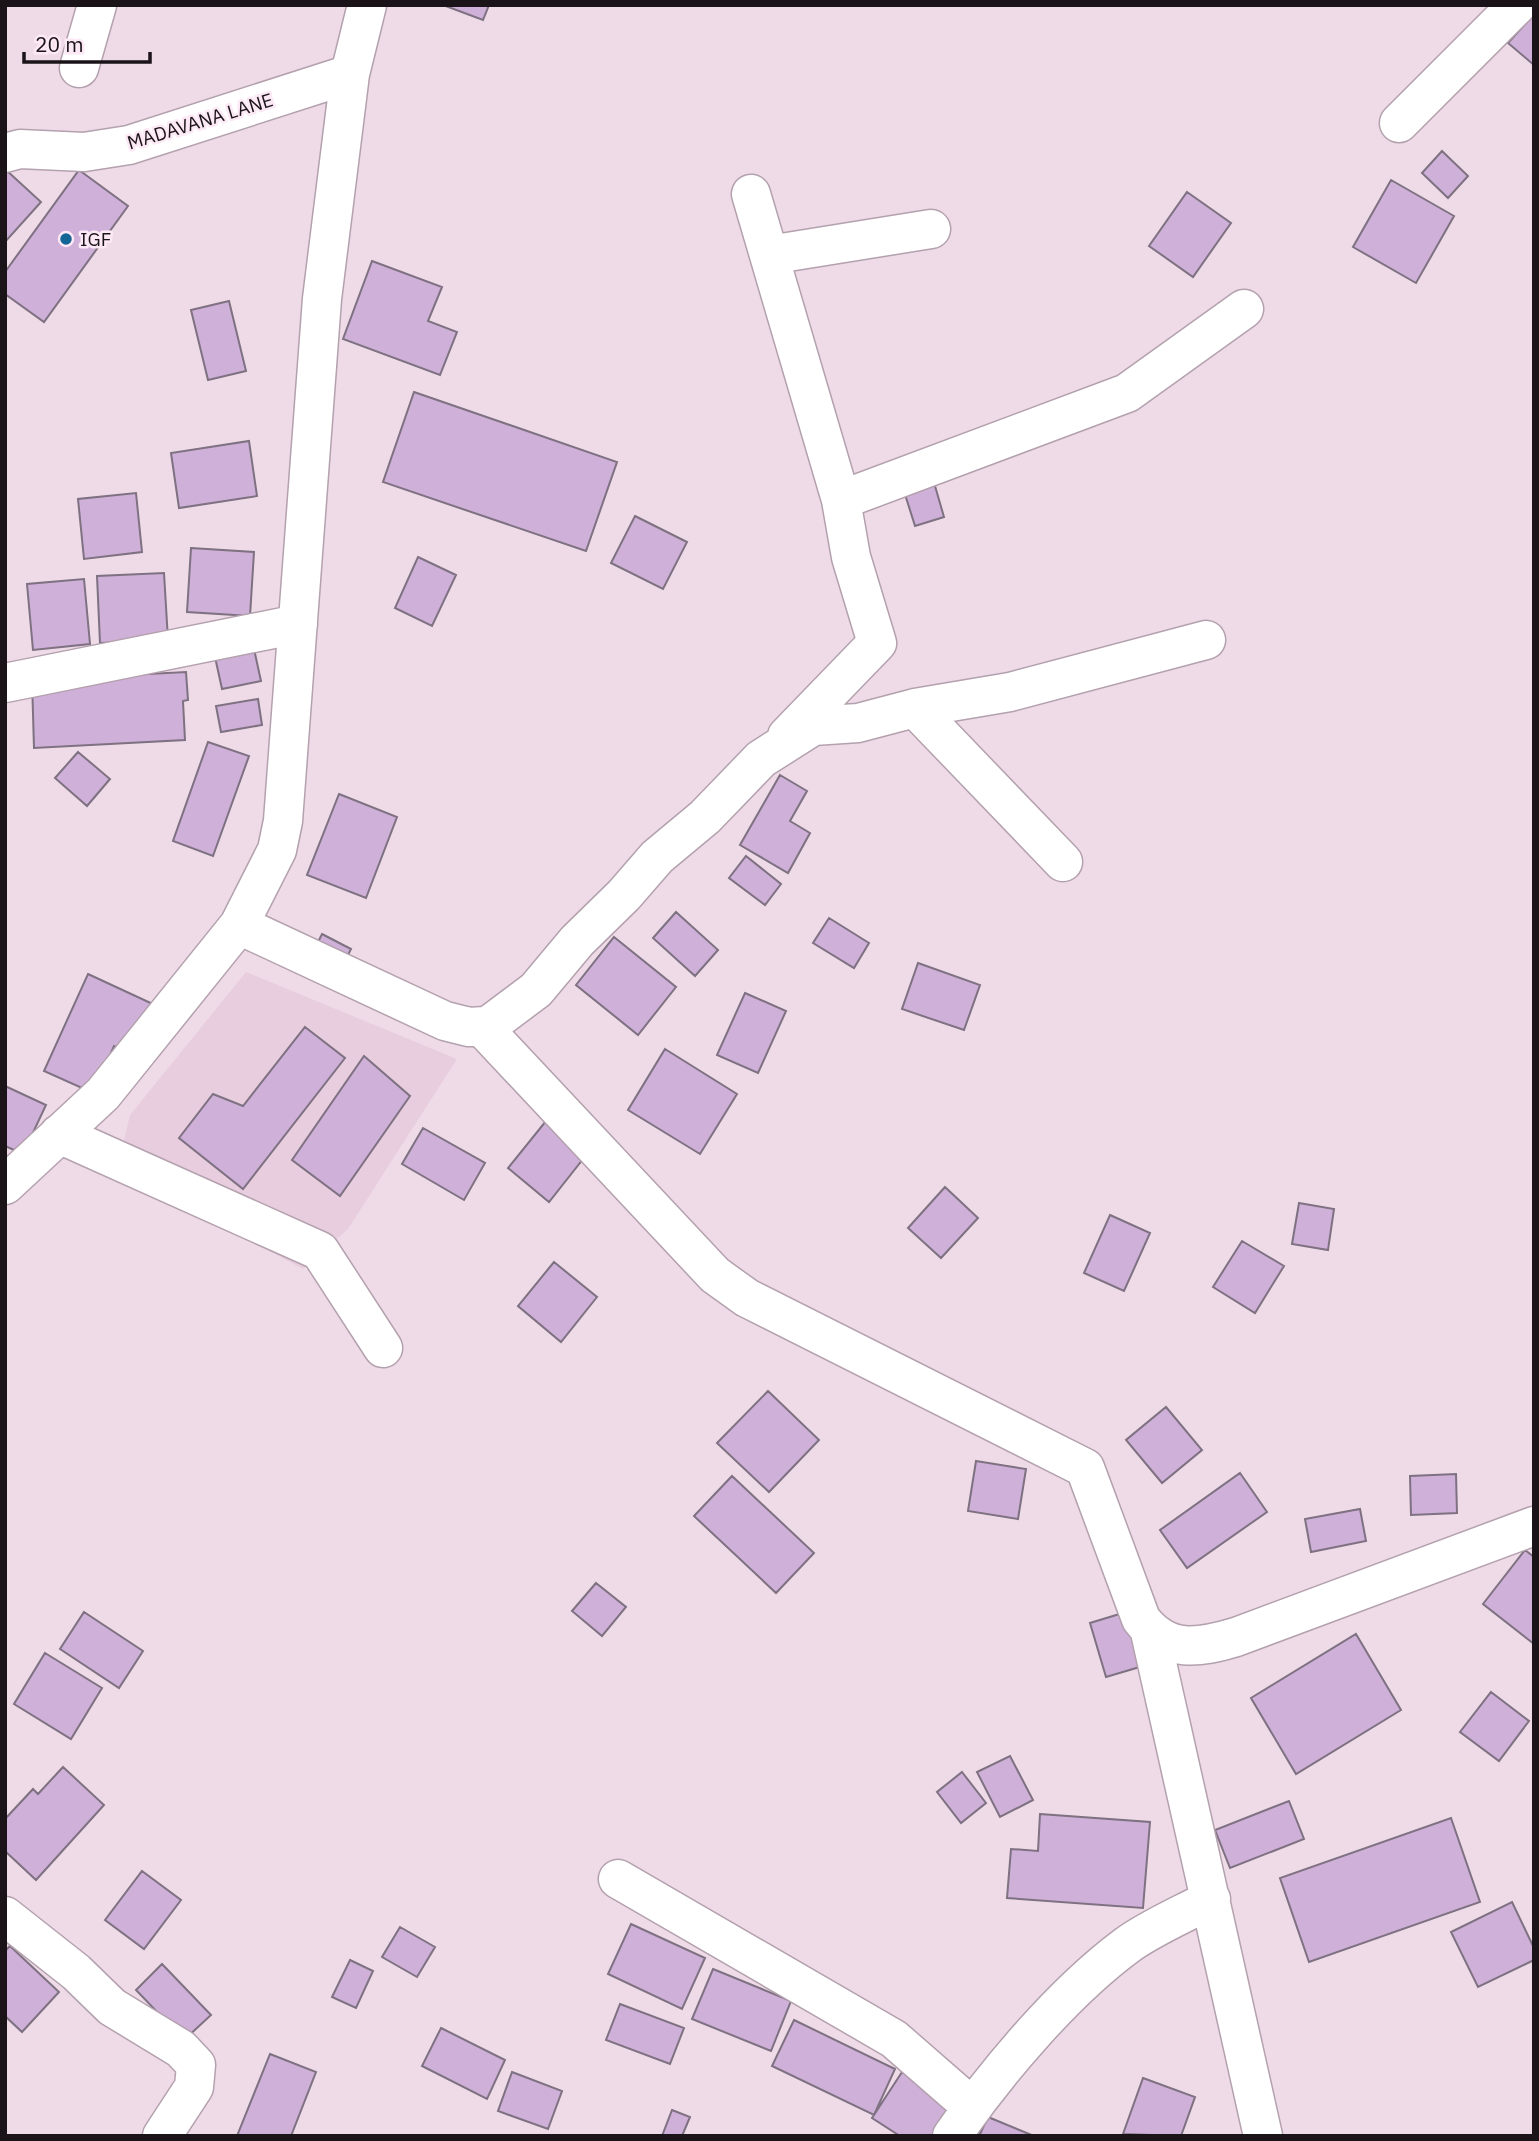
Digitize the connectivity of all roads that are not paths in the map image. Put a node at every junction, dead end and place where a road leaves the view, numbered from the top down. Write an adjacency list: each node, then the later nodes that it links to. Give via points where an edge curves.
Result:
1 (97, 5): 4 (street)
2 (367, 5): 5 (street)
3 (1517, 5): 6 (street)
4 (79, 68)
5 (350, 74): 7 (street, MADAVANA LANE, via 129,145 83,152 30,149); 13 (street, via 321,299)
6 (1399, 123)
7 (5, 153)
8 (751, 194): 10 (street)
9 (931, 229): 10 (street)
10 (769, 255): 12 (street)
11 (1244, 309): 12 (street, via 1127,393)
12 (841, 500): 17 (street, via 851,557 877,643)
13 (298, 624): 15 (street); 19 (street, via 283,821 276,850)
14 (1206, 640): 16 (street, via 1010,692)
15 (5, 683)
16 (915, 708): 17 (street, via 858,723 813,726); 18 (street)
17 (774, 750): 20 (street, via 657,857 536,990)
18 (1063, 862)
19 (239, 925): 20 (street, via 445,1021); 21 (street, via 103,1094)
20 (484, 1029): 25 (street, via 715,1275 747,1298 1086,1468 1141,1619)
21 (59, 1135): 22 (street); 23 (street, via 320,1251)
22 (5, 1185)
23 (383, 1348)
24 (1534, 1526): 25 (street, via 1208,1646 1184,1646)
25 (1150, 1632): 27 (street)
26 (618, 1880): 29 (street, via 894,2039)
27 (1211, 1899): 29 (street, via 1127,1945 1059,2005); 31 (street)
28 (5, 1916): 30 (street, via 112,2007 181,2049 196,2065 194,2087)
29 (962, 2121)
30 (162, 2136)
31 (1263, 2136)

